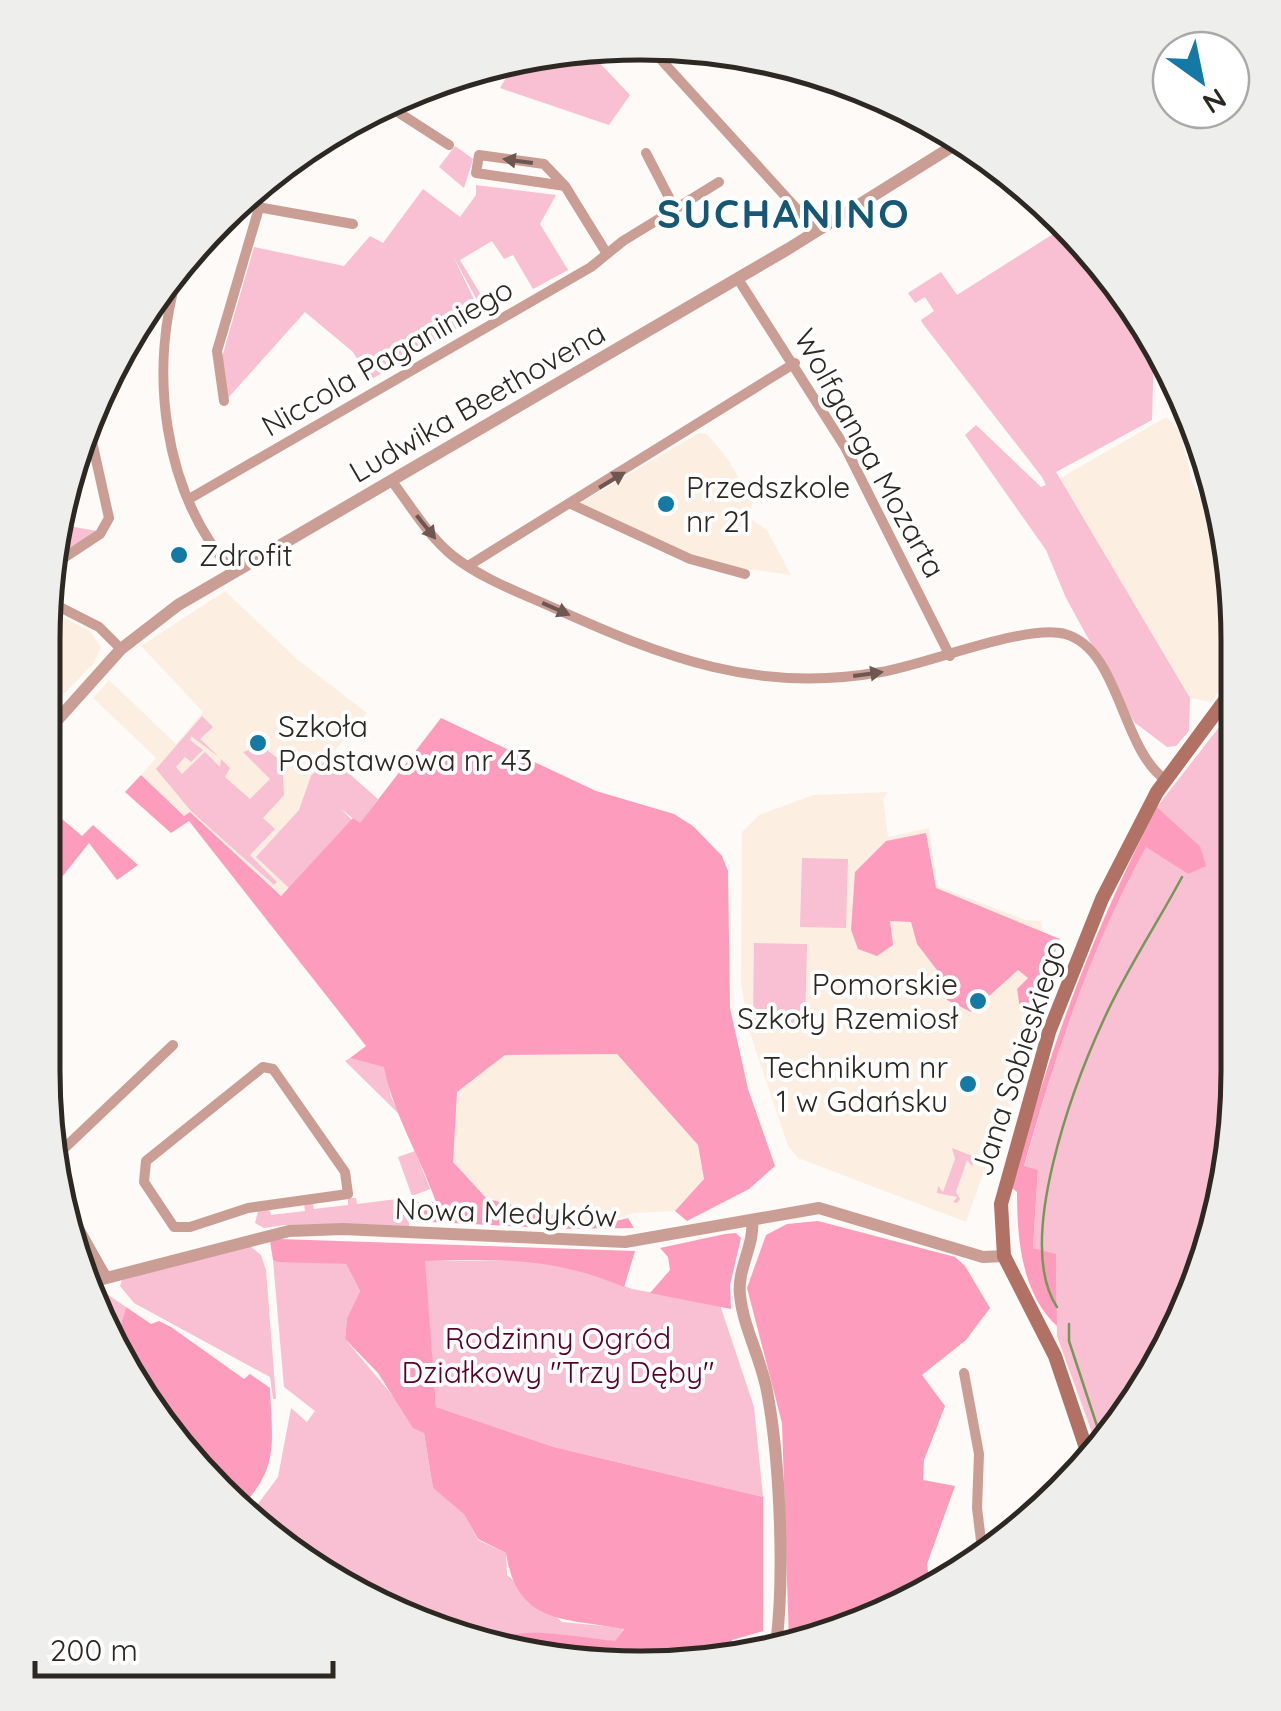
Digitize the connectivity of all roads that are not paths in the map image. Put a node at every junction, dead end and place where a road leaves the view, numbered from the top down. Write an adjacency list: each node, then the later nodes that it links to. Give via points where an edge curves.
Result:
1 (662, 61): 12 (street)
2 (400, 113): 3 (street)
3 (448, 144)
4 (948, 149): 12 (street, Ludwika Beethovena)
5 (646, 153): 10 (street)
6 (719, 182): 10 (street, Niccola Paganiniego)
7 (564, 186): 7 (street, one-way to 7, via 544,164 479,156 476,173); 13 (street)
8 (255, 207): 9 (street)
9 (259, 208): 11 (street); 17 (street, via 217,351)
10 (675, 209): 13 (street, Niccola Paganiniego)
11 (354, 224)
12 (817, 231): 14 (street, Ludwika Beethovena)
13 (607, 254): 20 (street, Niccola Paganiniego)
14 (738, 278): 16 (street, Wolfganga Mozarta); 19 (street, Ludwika Beethovena)
15 (171, 299): 20 (street, via 165,408)
16 (795, 364): 21 (street, one-way to 16); 28 (street, Wolfganga Mozarta, via 881,512)
17 (224, 401)
18 (93, 448): 22 (street, via 109,518 100,534)
19 (392, 480): 23 (street, one-way to 23, via 433,536); 24 (street, Ludwika Beethovena)
20 (189, 499): 24 (street)
21 (571, 504): 23 (street); 25 (street, via 690,559)
22 (67, 555)
23 (468, 566): 28 (street, one-way to 28, via 627,641 727,672 793,680 842,677)
24 (233, 572): 27 (street, Ludwika Beethovena)
25 (745, 574)
26 (61, 608): 27 (street, via 99,627)
27 (121, 649): 30 (street, Ludwika Beethovena)
28 (950, 656): 31 (street, via 1037,633 1074,637 1094,656 1149,762)
29 (1221, 706): 31 (main road, Jana Sobieskiego)
30 (60, 718)
31 (1166, 780): 37 (main road, Jana Sobieskiego, via 1102,899 1049,1032 1000,1204)
32 (173, 1045): 33 (street)
33 (65, 1147)
34 (348, 1194): 34 (street, via 343,1168 268,1067 153,1152 143,1168 144,1182 181,1229 248,1208)
35 (752, 1220): 37 (street, Nowa Medyków, via 819,1208 983,1257); 38 (street, Nowa Medyków, via 625,1242 332,1229 257,1238); 43 (street, via 740,1297 770,1411)
36 (86, 1240): 38 (street)
37 (1004, 1256): 41 (main road, Jana Sobieskiego, via 1050,1346)
38 (108, 1278): 39 (street, Nowa Medyków)
39 (99, 1280)
40 (964, 1373): 42 (street, via 980,1454)
41 (1085, 1444)
42 (981, 1540)
43 (776, 1635)

